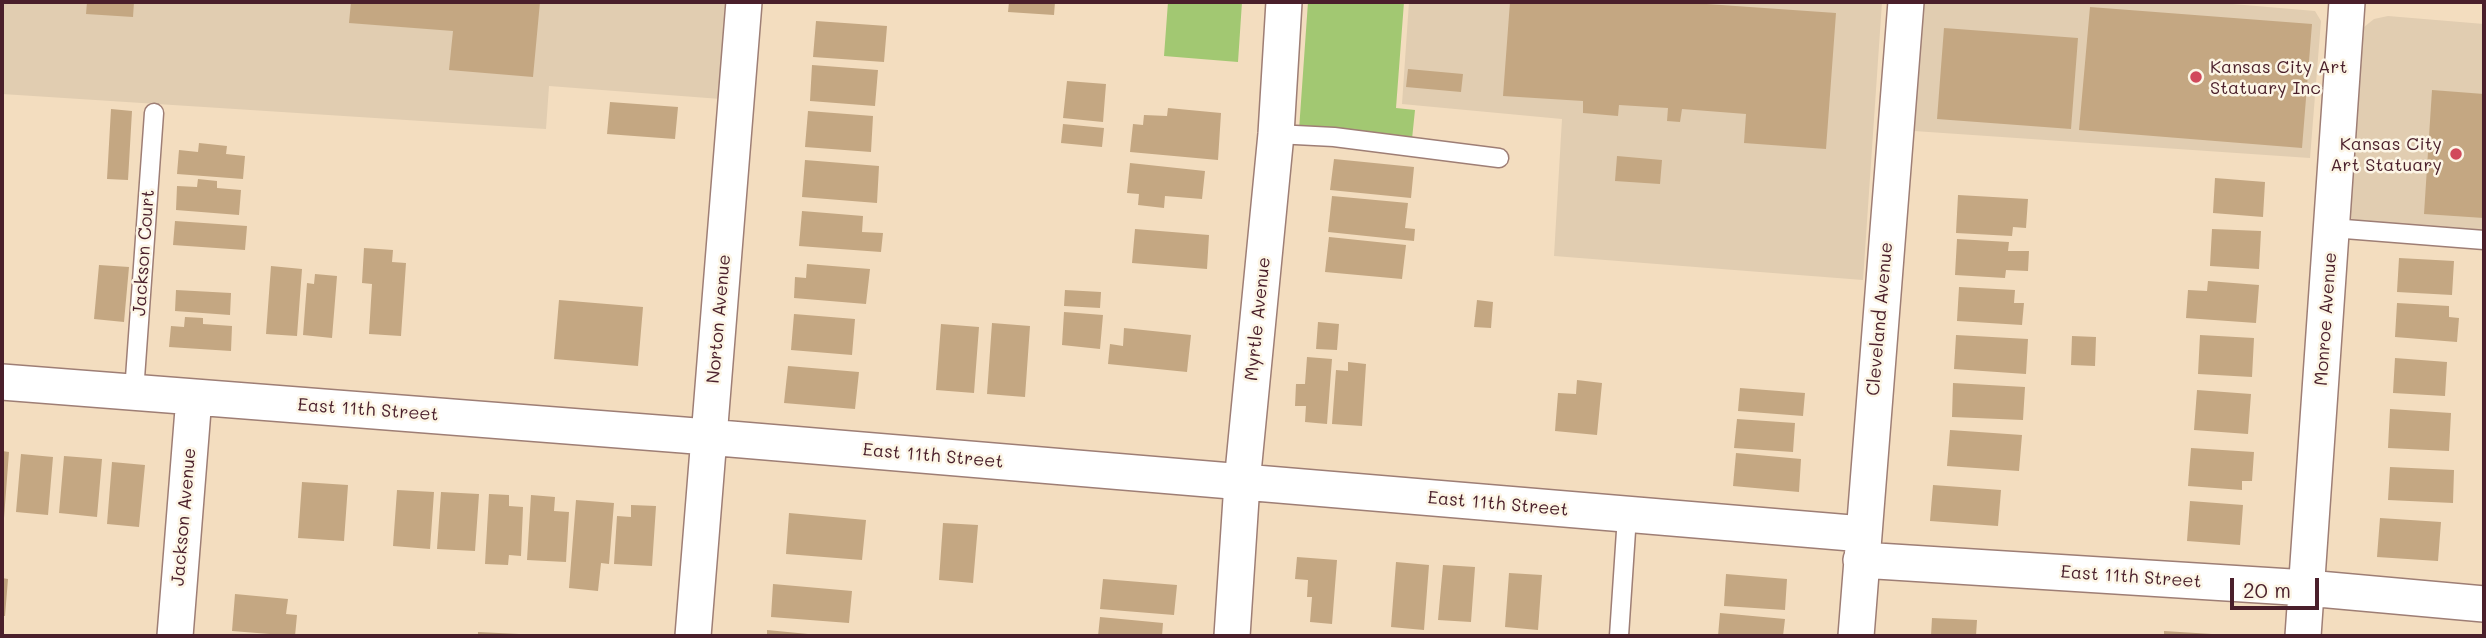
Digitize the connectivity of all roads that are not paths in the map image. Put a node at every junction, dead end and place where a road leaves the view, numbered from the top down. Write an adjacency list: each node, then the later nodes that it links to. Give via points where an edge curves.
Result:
1 (744, 2): 13 (street, Norton Avenue)
2 (1284, 2): 6 (street, Myrtle Avenue)
3 (1906, 2): 16 (street, Cleveland Avenue)
4 (2347, 2): 8 (street, Monroe Avenue)
5 (154, 113): 11 (lane, Jackson Court)
6 (1276, 134): 7 (lane); 14 (street, Myrtle Avenue)
7 (1499, 158)
8 (2332, 228): 9 (lane); 17 (street, Monroe Avenue)
9 (2484, 240)
10 (2, 382): 11 (street, East 11th Street)
11 (134, 393): 12 (street, East 11th Street)
12 (194, 397): 13 (street, East 11th Street); 19 (street, Jackson Avenue)
13 (710, 437): 14 (street, East 11th Street); 20 (street, Norton Avenue)
14 (1242, 483): 15 (street, East 11th Street); 21 (street, Myrtle Avenue)
15 (1627, 516): 16 (street, East 11th Street); 22 (lane)
16 (1862, 547): 17 (street, East 11th Street); 23 (street, Cleveland Avenue)
17 (2307, 588): 18 (street, East 11th Street); 24 (street, Monroe Avenue)
18 (2484, 604)
19 (175, 636)
20 (693, 636)
21 (1232, 636)
22 (1619, 636)
23 (1856, 636)
24 (2303, 636)

